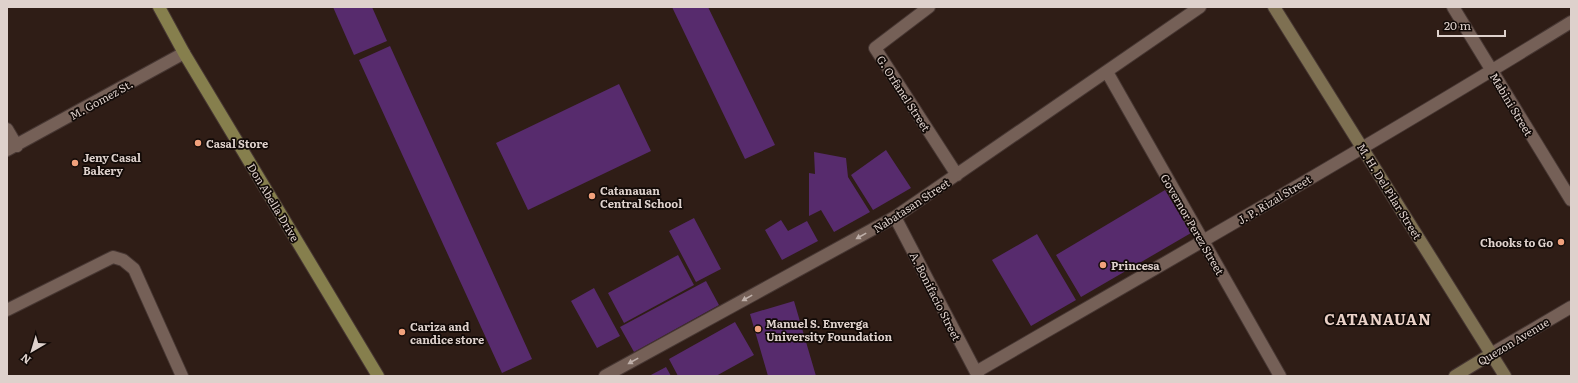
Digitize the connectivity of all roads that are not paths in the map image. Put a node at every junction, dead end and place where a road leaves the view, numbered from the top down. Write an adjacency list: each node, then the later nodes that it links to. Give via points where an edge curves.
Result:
1 (159, 7): 7 (main road, Don Abella Drive)
2 (929, 7): 13 (street, G. Orfanel Street, via 875,48)
3 (1200, 7): 9 (street, Nabatasan Street)
4 (1274, 7): 11 (street, M. H. Del Pilar Street)
5 (1453, 7): 8 (street, Mabini Street)
6 (1571, 22): 8 (street, J. P. Rizal Street)
7 (184, 53): 12 (street, M. Gomez St.); 22 (main road, Don Abella Drive)
8 (1492, 71): 11 (street, J. P. Rizal Street); 14 (street, Mabini Street)
9 (1107, 72): 13 (street, Nabatasan Street); 16 (street, Governor Perez Street)
10 (7, 129): 12 (street)
11 (1363, 147): 16 (street, J. P. Rizal Street); 19 (street, M. H. Del Pilar Street)
12 (12, 148)
13 (957, 175): 15 (street, Nabatasan Street)
14 (1571, 200)
15 (895, 217): 20 (street, A. Bonifacio Street); 23 (street, Nabatasan Street, one-way to 23)
16 (1203, 241): 20 (street, J. P. Rizal Street); 24 (street, Governor Perez Street)
17 (1571, 307): 19 (street, Quezon Avenue)
18 (7, 310): 21 (street, via 113,257 123,260 134,269)
19 (1492, 354): 25 (street, Quezon Avenue); 26 (street, M. H. Del Pilar Street)
20 (977, 374)
21 (182, 376)
22 (378, 376)
23 (605, 376)
24 (1280, 376)
25 (1455, 376)
26 (1505, 376)

